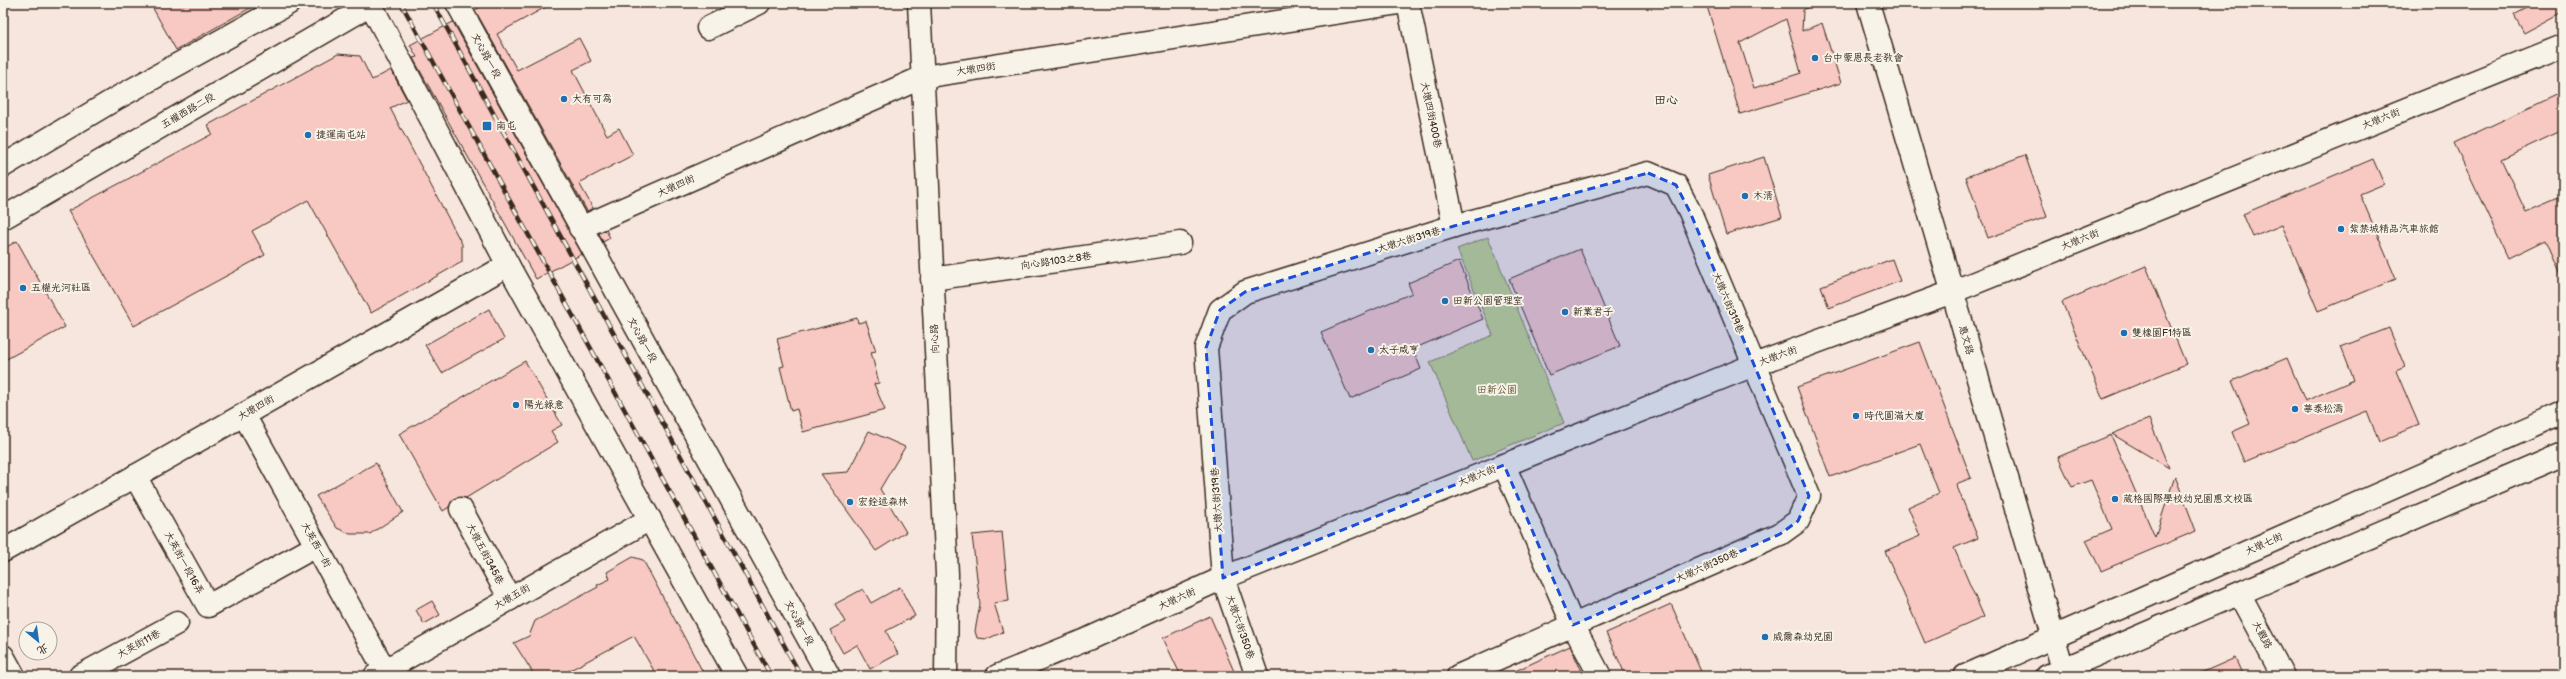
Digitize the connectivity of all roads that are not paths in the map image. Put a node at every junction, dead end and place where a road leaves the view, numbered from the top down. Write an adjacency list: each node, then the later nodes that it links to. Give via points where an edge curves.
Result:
1 (289, 3): 12 (street, via 130,91)
2 (457, 3): 15 (street, 文心路一段)
3 (759, 3): 9 (street)
4 (920, 3): 11 (street, 向心路)
5 (1399, 3): 11 (street, 大墩四街)
6 (1408, 3): 14 (street, 大墩四街400巷)
7 (1868, 3): 19 (street, 惠文路)
8 (372, 4): 13 (street, 五權西路二段); 17 (street)
9 (708, 28)
10 (2563, 46): 19 (street, 大墩六街)
11 (923, 77): 15 (street, 大墩四街); 18 (street, 向心路)
12 (3, 166)
13 (3, 218)
14 (1454, 226): 20 (street, 大墩六街319巷, via 1648,173 1676,185 1690,212); 30 (street, 大墩六街319巷, via 1245,292 1220,310 1206,348)
15 (580, 228): 42 (street, 文心路一段)
16 (1180, 243): 18 (street, 向心路103之8巷)
17 (508, 265): 22 (street, 大墩四街); 27 (street)
18 (932, 278): 43 (street, 向心路, via 947,574)
19 (1952, 292): 20 (street, 大墩六街); 35 (street, 惠文路)
20 (1754, 365): 24 (street, 大墩六街); 34 (street, 大墩六街350巷, via 1809,496 1798,521 1780,534)
21 (2563, 413): 35 (street, 大墩七街)
22 (244, 415): 25 (street, 大墩四街); 28 (street, 大英西一街)
23 (2563, 454): 31 (street)
24 (1504, 465): 30 (street, 大墩六街); 34 (street)
25 (135, 476): 28 (street, 大英街一段16弄, via 208,606); 29 (street, 大墩四街)
26 (461, 509): 32 (street, 大墩五街345巷)
27 (650, 519): 32 (street, 大墩五街); 41 (street)
28 (316, 546): 37 (street, 大英西一街)
29 (3, 551)
30 (1224, 578): 44 (street, 大墩六街, via 1088,639); 45 (street, 大墩六街350巷)
31 (2240, 595): 38 (street); 49 (street, 大觀路)
32 (510, 599): 37 (street, 大墩五街)
33 (177, 623): 40 (street, 大英街11巷)
34 (1573, 625): 46 (street, 大墩六街350巷); 47 (street)
35 (2053, 636): 38 (street, 惠文路); 48 (street, 大墩七街)
36 (3, 656): 39 (street)
37 (383, 674)
38 (2058, 674)
39 (14, 676)
40 (80, 676)
41 (737, 676)
42 (829, 676)
43 (946, 676)
44 (997, 676)
45 (1257, 676)
46 (1458, 676)
47 (1600, 676)
48 (1965, 676)
49 (2283, 676)

